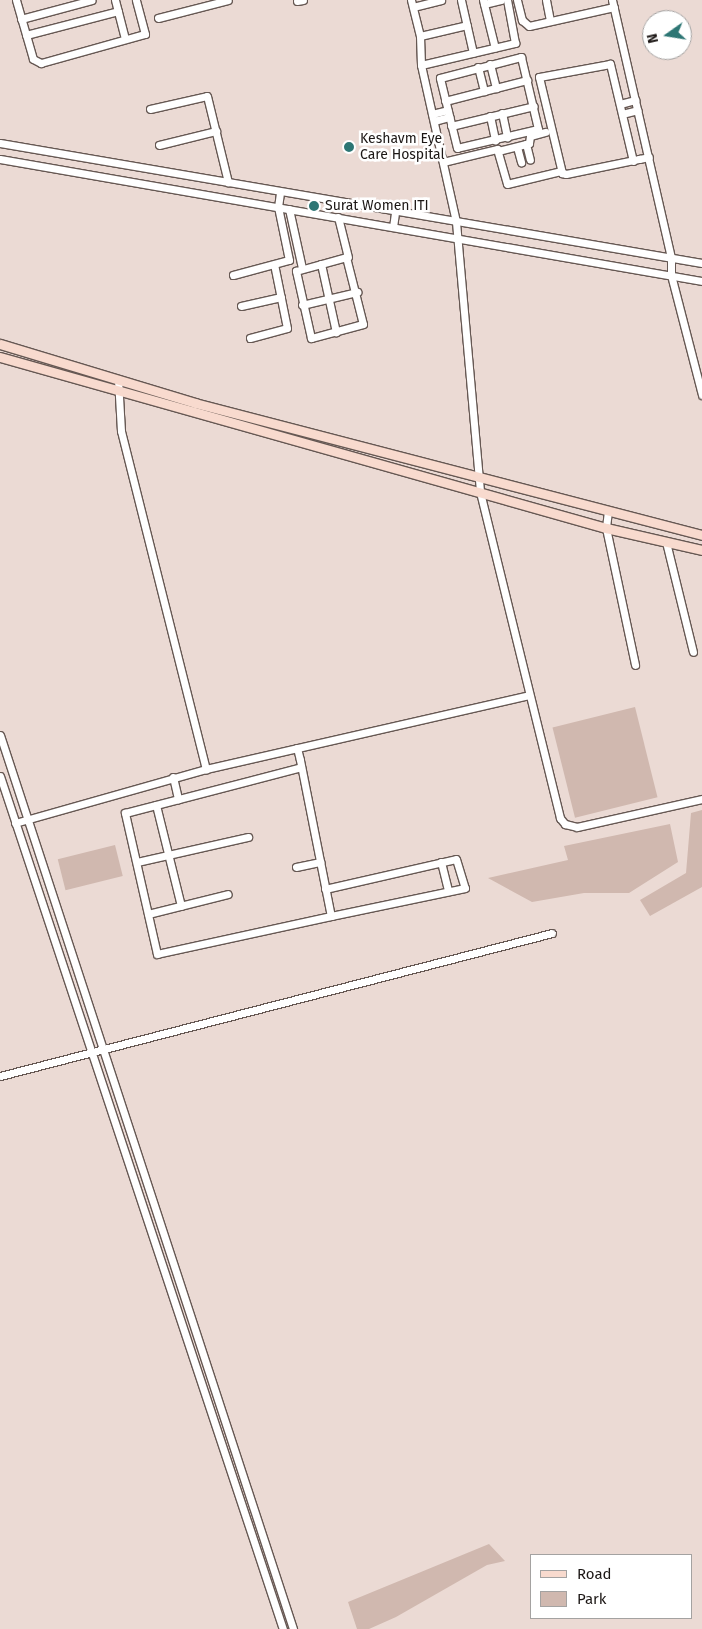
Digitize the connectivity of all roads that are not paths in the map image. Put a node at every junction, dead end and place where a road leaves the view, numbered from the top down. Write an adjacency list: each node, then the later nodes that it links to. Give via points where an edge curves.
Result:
1 (16, 0): 18 (street)
2 (92, 0): 18 (street)
3 (115, 0): 16 (street)
4 (136, 0): 23 (street, via 145,34)
5 (228, 0): 13 (street)
6 (441, 0): 14 (street)
7 (461, 0): 20 (street)
8 (501, 0): 12 (street)
9 (507, 0): 24 (street, via 515,43)
10 (517, 0): 19 (street, via 525,24)
11 (546, 0): 19 (street)
12 (484, 2): 24 (street)
13 (201, 3): 17 (street)
14 (412, 3): 22 (street)
15 (613, 3): 19 (street); 32 (street)
16 (118, 11): 21 (street); 23 (street)
17 (158, 18)
18 (21, 19): 21 (street)
19 (550, 21)
20 (466, 25): 22 (street); 25 (street)
21 (26, 35): 23 (street, via 33,59 41,63)
22 (420, 36): 27 (street)
23 (125, 39)
24 (495, 48): 25 (street)
25 (473, 53): 27 (street)
26 (490, 64): 28 (street); 29 (street, via 521,57); 30 (street)
27 (421, 66): 42 (street)
28 (478, 68): 31 (street); 33 (street, via 440,78)
29 (527, 80): 30 (street); 35 (street)
30 (496, 88): 31 (street)
31 (484, 91): 33 (street)
32 (635, 100): 34 (street); 37 (street)
33 (445, 101): 39 (street)
34 (620, 104): 40 (street); 59 (street, via 609,64 539,77)
35 (534, 106): 38 (street); 46 (street, via 538,129)
36 (150, 109): 44 (street, via 204,95)
37 (638, 110): 40 (street); 53 (street)
38 (502, 113): 41 (street); 46 (street)
39 (448, 114): 42 (street); 43 (street)
40 (622, 114): 56 (street)
41 (490, 116): 43 (street); 47 (street)
42 (433, 117): 57 (street)
43 (451, 126): 47 (street, via 458,148)
44 (216, 131): 50 (street); 60 (street)
45 (545, 132): 49 (street, via 530,136)
46 (507, 137): 47 (street)
47 (495, 140)
48 (0, 143): 60 (street)
49 (526, 144): 51 (street); 55 (street)
50 (159, 145)
51 (517, 146): 52 (street); 58 (street)
52 (498, 151): 57 (street); 59 (street, via 506,184)
53 (649, 157): 56 (street); 70 (street)
54 (0, 159): 62 (street)
55 (530, 160)
56 (633, 161): 59 (street, via 566,174)
57 (443, 162): 66 (street)
58 (520, 162)
59 (561, 171)
60 (228, 182): 61 (street)
61 (280, 192): 62 (street); 64 (street)
62 (278, 207): 63 (street); 72 (street, via 289,259)
63 (289, 209): 65 (street); 74 (street)
64 (395, 212): 66 (street); 67 (street)
65 (338, 217): 67 (street); 69 (street)
66 (456, 222): 68 (street); 70 (street)
67 (393, 227): 68 (street)
68 (457, 238): 76 (street); 90 (street)
69 (348, 257): 73 (street); 78 (street)
70 (671, 258): 71 (street); 76 (street)
71 (702, 263)
72 (274, 264): 75 (street); 79 (street)
73 (321, 264): 74 (street); 80 (street)
74 (302, 268): 81 (street, via 295,274)
75 (233, 275)
76 (671, 276): 77 (street); 89 (street)
77 (702, 281)
78 (357, 292): 80 (street); 83 (street, via 363,324)
79 (281, 297): 82 (street); 84 (street, via 287,328)
80 (328, 299): 81 (street); 83 (street)
81 (302, 305): 83 (street, via 311,338)
82 (241, 306)
83 (336, 332)
84 (250, 338)
85 (0, 344): 87 (main road)
86 (0, 357): 88 (main road)
87 (118, 379): 88 (street); 90 (main road)
88 (118, 392): 91 (main road); 103 (street, via 121,430)
89 (702, 395)
90 (481, 478): 91 (street); 92 (main road)
91 (480, 492): 93 (main road); 99 (street)
92 (608, 511): 93 (street); 94 (main road)
93 (606, 528): 95 (main road); 98 (street)
94 (702, 535)
95 (666, 542): 96 (main road); 97 (street)
96 (702, 550)
97 (693, 652)
98 (635, 665)
99 (528, 695): 101 (street); 107 (street, via 565,824 577,827)
100 (0, 735): 109 (street)
101 (297, 748): 102 (street); 103 (street)
102 (301, 767): 106 (street); 114 (street)
103 (206, 769): 105 (street)
104 (0, 776): 110 (street)
105 (173, 777): 106 (street); 109 (street)
106 (178, 798): 108 (street)
107 (702, 799)
108 (156, 805): 112 (street); 113 (street, via 125,813)
109 (28, 819): 110 (street); 124 (street)
110 (15, 823): 125 (street)
111 (248, 838): 112 (street)
112 (168, 855): 113 (street); 120 (street)
113 (137, 862): 121 (street)
114 (320, 862): 116 (street); 117 (street)
115 (441, 862): 117 (street); 118 (street); 118 (street, via 456,859 465,888)
116 (296, 867)
117 (325, 889): 122 (street)
118 (448, 891): 122 (street)
119 (228, 894): 120 (street)
120 (181, 906): 121 (street)
121 (148, 914): 122 (street, via 157,954)
122 (331, 916)
123 (552, 933): 124 (street, via 420,970)
124 (103, 1049): 125 (street); 128 (street)
125 (90, 1053): 126 (street); 127 (street)
126 (0, 1076)
127 (284, 1629)
128 (293, 1629)

